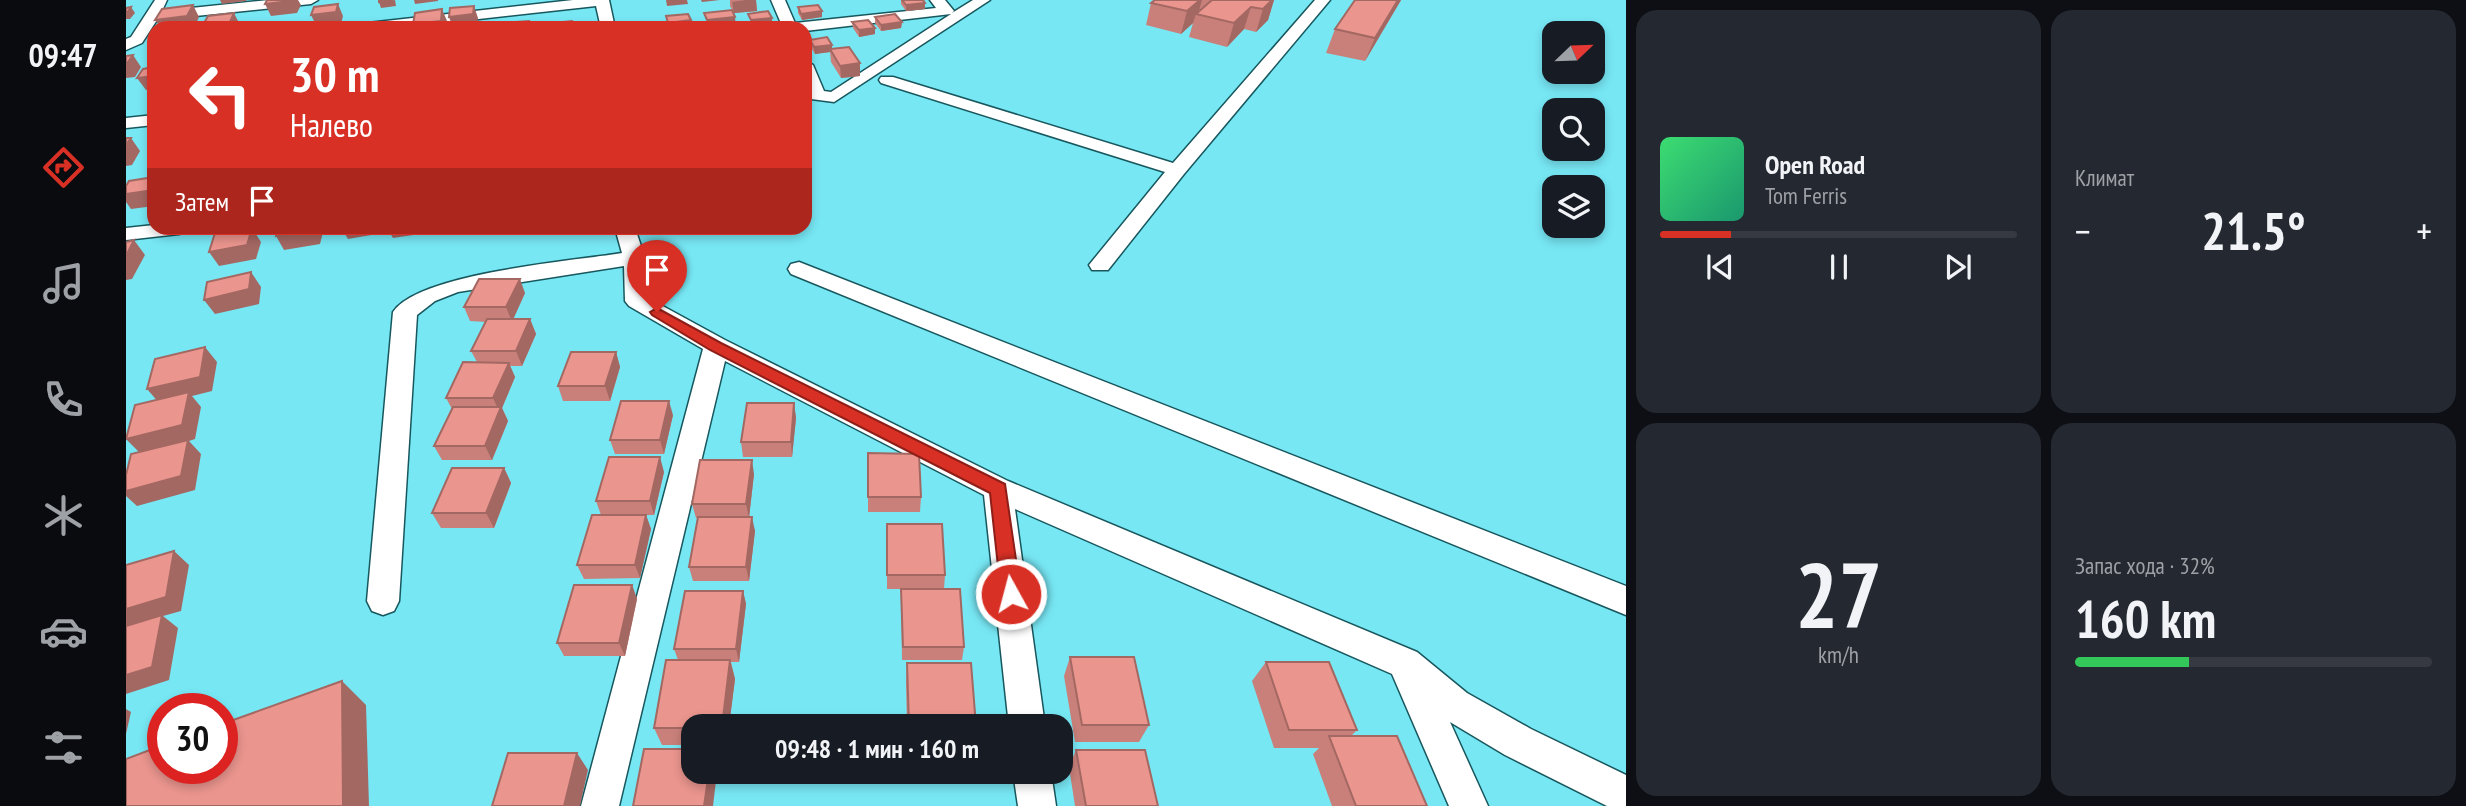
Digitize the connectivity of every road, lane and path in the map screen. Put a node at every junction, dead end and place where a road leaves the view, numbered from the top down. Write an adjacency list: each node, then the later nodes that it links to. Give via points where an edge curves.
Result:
1 (162, 0): 8 (street)
2 (311, 0): 8 (street)
3 (778, 0): 12 (street)
4 (983, 0): 7 (street)
5 (1323, 0): 22 (street)
6 (602, 1): 10 (street); 11 (street)
7 (948, 8): 14 (street); 19 (street, via 834,97 817,95)
8 (152, 16): 9 (street)
9 (148, 21)
10 (422, 21)
11 (606, 21)
12 (788, 21)
13 (147, 22): 15 (street)
14 (812, 25)
15 (130, 42)
16 (145, 55): 17 (street)
17 (126, 58)
18 (887, 80): 22 (street)
19 (812, 82)
20 (147, 121): 21 (street)
21 (126, 123)
22 (1177, 170): 27 (street)
23 (147, 232): 24 (street)
24 (126, 234)
25 (627, 235): 26 (street)
26 (634, 258): 29 (street, via 637,301); 31 (street, via 454,286 427,296 405,312)
27 (1100, 265)
28 (799, 270): 32 (street)
29 (716, 346): 30 (street); 37 (street)
30 (998, 489): 33 (street); 34 (street)
31 (383, 601)
32 (1626, 601)
33 (1405, 663): 36 (street, via 1454,705); 39 (street)
34 (1026, 714)
35 (1034, 784): 38 (street)
36 (1626, 795)
37 (600, 806)
38 (1037, 806)
39 (1469, 806)

